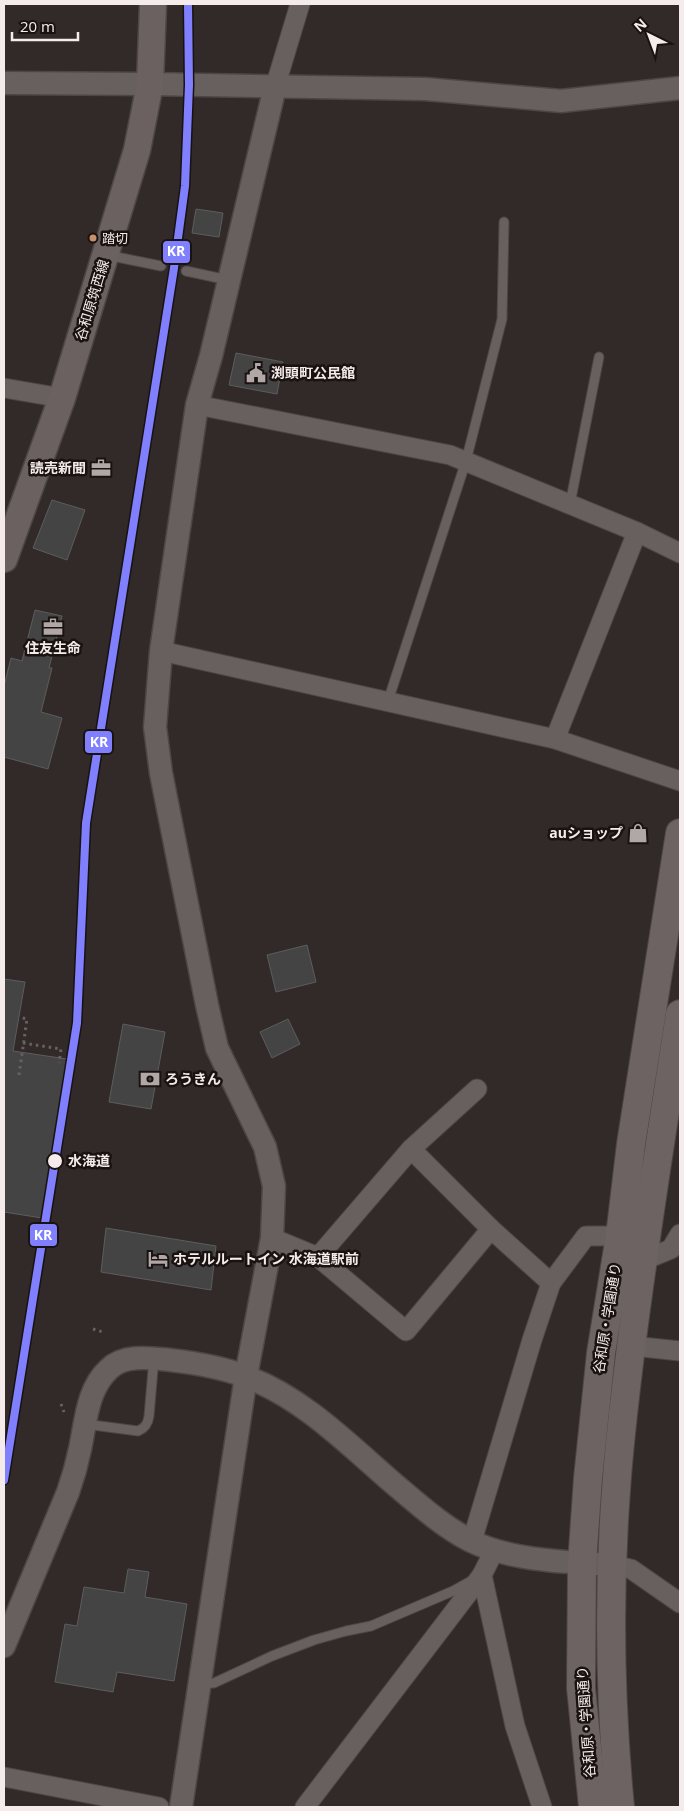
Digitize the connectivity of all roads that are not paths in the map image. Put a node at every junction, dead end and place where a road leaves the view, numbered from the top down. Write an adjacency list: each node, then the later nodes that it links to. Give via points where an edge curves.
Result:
1 (153, 4): 4 (main road, 谷和原筑西線)
2 (300, 4): 5 (street)
3 (4, 83): 4 (street)
4 (150, 84): 5 (street); 8 (main road, 谷和原筑西線, via 137,150)
5 (275, 87): 6 (street, via 425,88 561,100); 11 (street)
6 (680, 88)
7 (504, 222): 16 (lane, via 502,320)
8 (106, 255): 9 (lane); 14 (main road, 谷和原筑西線)
9 (161, 266)
10 (186, 270): 11 (lane)
11 (228, 280): 15 (street, via 212,356)
12 (599, 357): 17 (lane)
13 (4, 388): 14 (street)
14 (62, 398): 20 (main road, 谷和原筑西線)
15 (197, 405): 16 (street, via 450,455); 21 (street)
16 (466, 461): 17 (street); 22 (lane)
17 (570, 504): 18 (street)
18 (636, 532): 19 (street); 23 (street)
19 (680, 553)
20 (4, 559)
21 (160, 651): 22 (street); 32 (street, via 155,727 161,773 217,1048 265,1147 274,1186)
22 (388, 701): 23 (street)
23 (555, 739): 24 (street)
24 (680, 781)
25 (680, 833): 31 (highway, 谷和原・学園通り, via 631,1144)
26 (680, 1014): 34 (highway, 谷和原・学園通り)
27 (477, 1089): 28 (street)
28 (411, 1150): 29 (street); 33 (street)
29 (491, 1229): 33 (street, via 406,1331); 35 (street)
30 (680, 1234): 34 (street, via 671,1249)
31 (620, 1236): 35 (street, via 586,1236); 43 (highway, 谷和原・学園通り, via 600,1353)
32 (272, 1238): 33 (street); 39 (street)
33 (318, 1257)
34 (642, 1262): 36 (highway, 谷和原・学園通り)
35 (551, 1283): 41 (street)
36 (632, 1346): 37 (street); 44 (highway, 谷和原・学園通り, via 616,1491)
37 (680, 1351)
38 (154, 1358): 39 (street, via 204,1364); 40 (street, via 120,1361 110,1367 93,1391); 40 (lane, via 149,1416 144,1428 138,1431)
39 (246, 1376): 41 (street, via 299,1404 436,1520); 48 (street)
40 (85, 1424): 47 (street, via 68,1492)
41 (472, 1542): 42 (street)
42 (494, 1549): 43 (street, via 525,1557); 45 (street)
43 (582, 1563): 44 (street); 54 (highway, 谷和原・学園通り, via 581,1688)
44 (612, 1565): 46 (street, via 631,1569); 55 (highway, 谷和原・学園通り, via 611,1677)
45 (482, 1575): 48 (lane, via 371,1626 314,1640 214,1683); 52 (street); 53 (street, via 515,1726)
46 (680, 1603)
47 (4, 1646)
48 (200, 1684): 51 (street)
49 (4, 1777): 50 (street)
50 (159, 1807)
51 (181, 1807)
52 (305, 1807)
53 (542, 1807)
54 (593, 1807)
55 (620, 1807)

